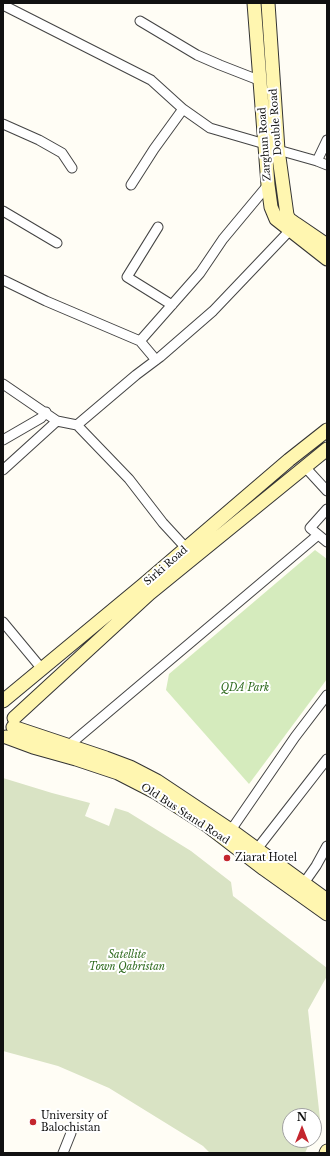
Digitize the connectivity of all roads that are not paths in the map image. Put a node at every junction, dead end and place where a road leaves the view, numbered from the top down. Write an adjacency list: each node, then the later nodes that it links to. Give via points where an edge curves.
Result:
1 (254, 3): 5 (main road, Zarghun Road)
2 (268, 3): 10 (main road, Double Road)
3 (3, 4): 6 (street, via 151,80)
4 (140, 21): 5 (street, via 197,55)
5 (261, 81): 9 (main road, Zarghun Road)
6 (183, 109): 9 (street, via 210,128); 14 (street)
7 (3, 124): 13 (street, via 62,153)
8 (327, 140): 11 (street)
9 (265, 144): 15 (main road, Zarghun Road)
10 (278, 150): 11 (street); 18 (main road, Double Road, via 287,214)
11 (317, 161): 12 (street)
12 (327, 165)
13 (72, 168)
14 (131, 185)
15 (268, 185): 18 (main road, Zarghun Road, via 271,207 276,219); 23 (street)
16 (3, 211): 19 (street)
17 (158, 228): 23 (street, via 127,277)
18 (293, 228): 20 (main road, Double Road); 21 (main road, Zarghun Road); 25 (street, via 213,311)
19 (57, 243)
20 (327, 245)
21 (327, 259)
22 (3, 280): 24 (street)
23 (172, 305): 24 (street)
24 (140, 341): 25 (street)
25 (156, 360): 29 (street)
26 (3, 384): 27 (street)
27 (46, 412): 28 (street); 31 (street, via 41,418)
28 (57, 421): 29 (street); 34 (street)
29 (77, 425): 39 (street, via 129,479)
30 (327, 430): 39 (main road, Sirki Road)
31 (3, 440)
32 (327, 449): 33 (main road, Sirki Road)
33 (305, 467): 35 (street); 44 (main road, Sirki Road, via 149,594)
34 (3, 470)
35 (327, 491)
36 (327, 509): 37 (street, via 310,528)
37 (318, 535): 38 (street); 45 (street)
38 (327, 542)
39 (186, 548): 41 (main road, Sirki Road)
40 (3, 622): 41 (street)
41 (42, 669): 43 (main road, Sirki Road)
42 (327, 695): 47 (street)
43 (3, 702): 44 (main road, via 10,708)
44 (9, 730): 45 (main road, Old Bus Stand Road); 52 (main road, Old Bus Stand Road, via 33,747 118,774 155,792 208,826)
45 (68, 746): 47 (main road, Old Bus Stand Road, via 130,767 157,781)
46 (327, 758): 49 (street)
47 (231, 830): 49 (main road, Old Bus Stand Road)
48 (327, 846): 50 (street)
49 (257, 849): 50 (main road, Old Bus Stand Road)
50 (304, 883): 51 (main road, Old Bus Stand Road)
51 (327, 900)
52 (327, 914)
53 (71, 1132): 54 (street)
54 (63, 1153)

